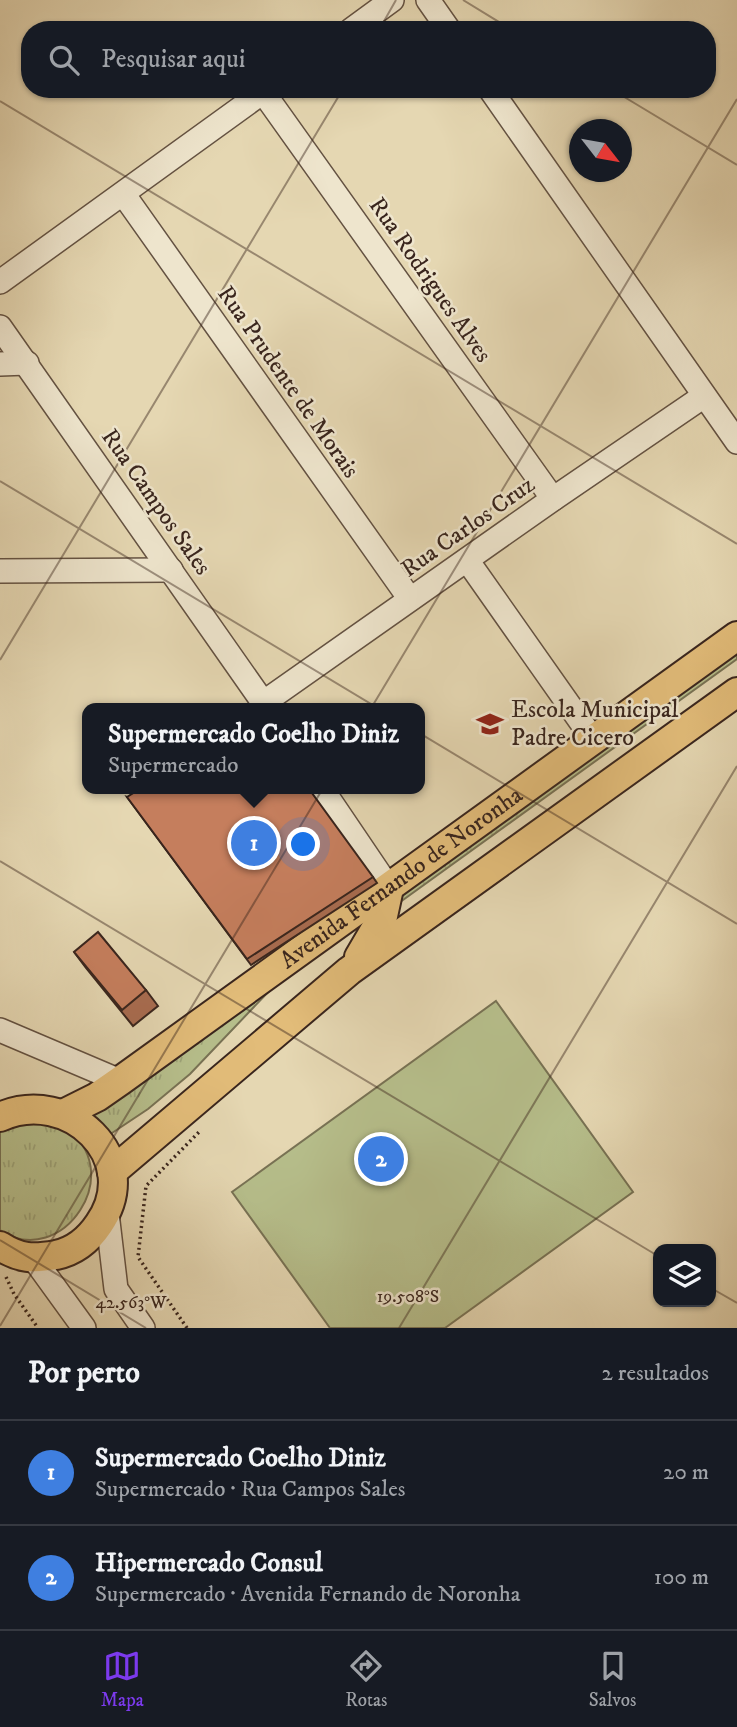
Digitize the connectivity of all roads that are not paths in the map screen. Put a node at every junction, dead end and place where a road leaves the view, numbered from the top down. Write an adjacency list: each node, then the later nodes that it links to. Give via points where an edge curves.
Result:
1 (392, 0): 3 (street)
2 (428, 0): 4 (street)
3 (363, 21)
4 (443, 21)
5 (256, 98): 8 (street)
6 (270, 98): 15 (street, Rua Rodrigues Alves)
7 (496, 98): 13 (street)
8 (124, 195): 9 (street); 19 (street, Rua Prudente de Morais)
9 (0, 282)
10 (0, 327): 12 (street, Rua Campos Sales)
11 (0, 363): 12 (street)
12 (27, 363): 18 (street, Rua Campos Sales)
13 (704, 396): 14 (street); 15 (street, Rua Carlos Cruz)
14 (737, 442)
15 (553, 499): 16 (street, Rua Carlos Cruz)
16 (467, 560): 19 (street, Rua Carlos Cruz); 24 (street)
17 (0, 570): 18 (street)
18 (171, 570): 22 (street, Rua Campos Sales)
19 (410, 600): 23 (street, Rua Carlos Cruz)
20 (737, 636): 24 (main road, Avenida Fernando de Noronha)
21 (737, 692): 27 (main road, Avenida Fernando de Noronha)
22 (263, 703)
23 (269, 703)
24 (593, 739): 26 (main road, Avenida Fernando de Noronha)
25 (324, 794): 26 (street)
26 (389, 888): 27 (main road, via 383,916); 29 (main road, Avenida Fernando de Noronha)
27 (349, 971): 32 (main road, Avenida Fernando de Noronha)
28 (0, 1030): 29 (street)
29 (120, 1081): 31 (main road, Avenida Fernando de Noronha)
30 (6, 1112): 31 (main road)
31 (63, 1114): 32 (main road, via 95,1136)
32 (112, 1172): 33 (main road)
33 (107, 1213): 35 (main road, via 91,1236 67,1252); 37 (street, via 116,1289)
34 (0, 1246): 35 (main road)
35 (34, 1259): 36 (street)
36 (84, 1328)
37 (143, 1328)

